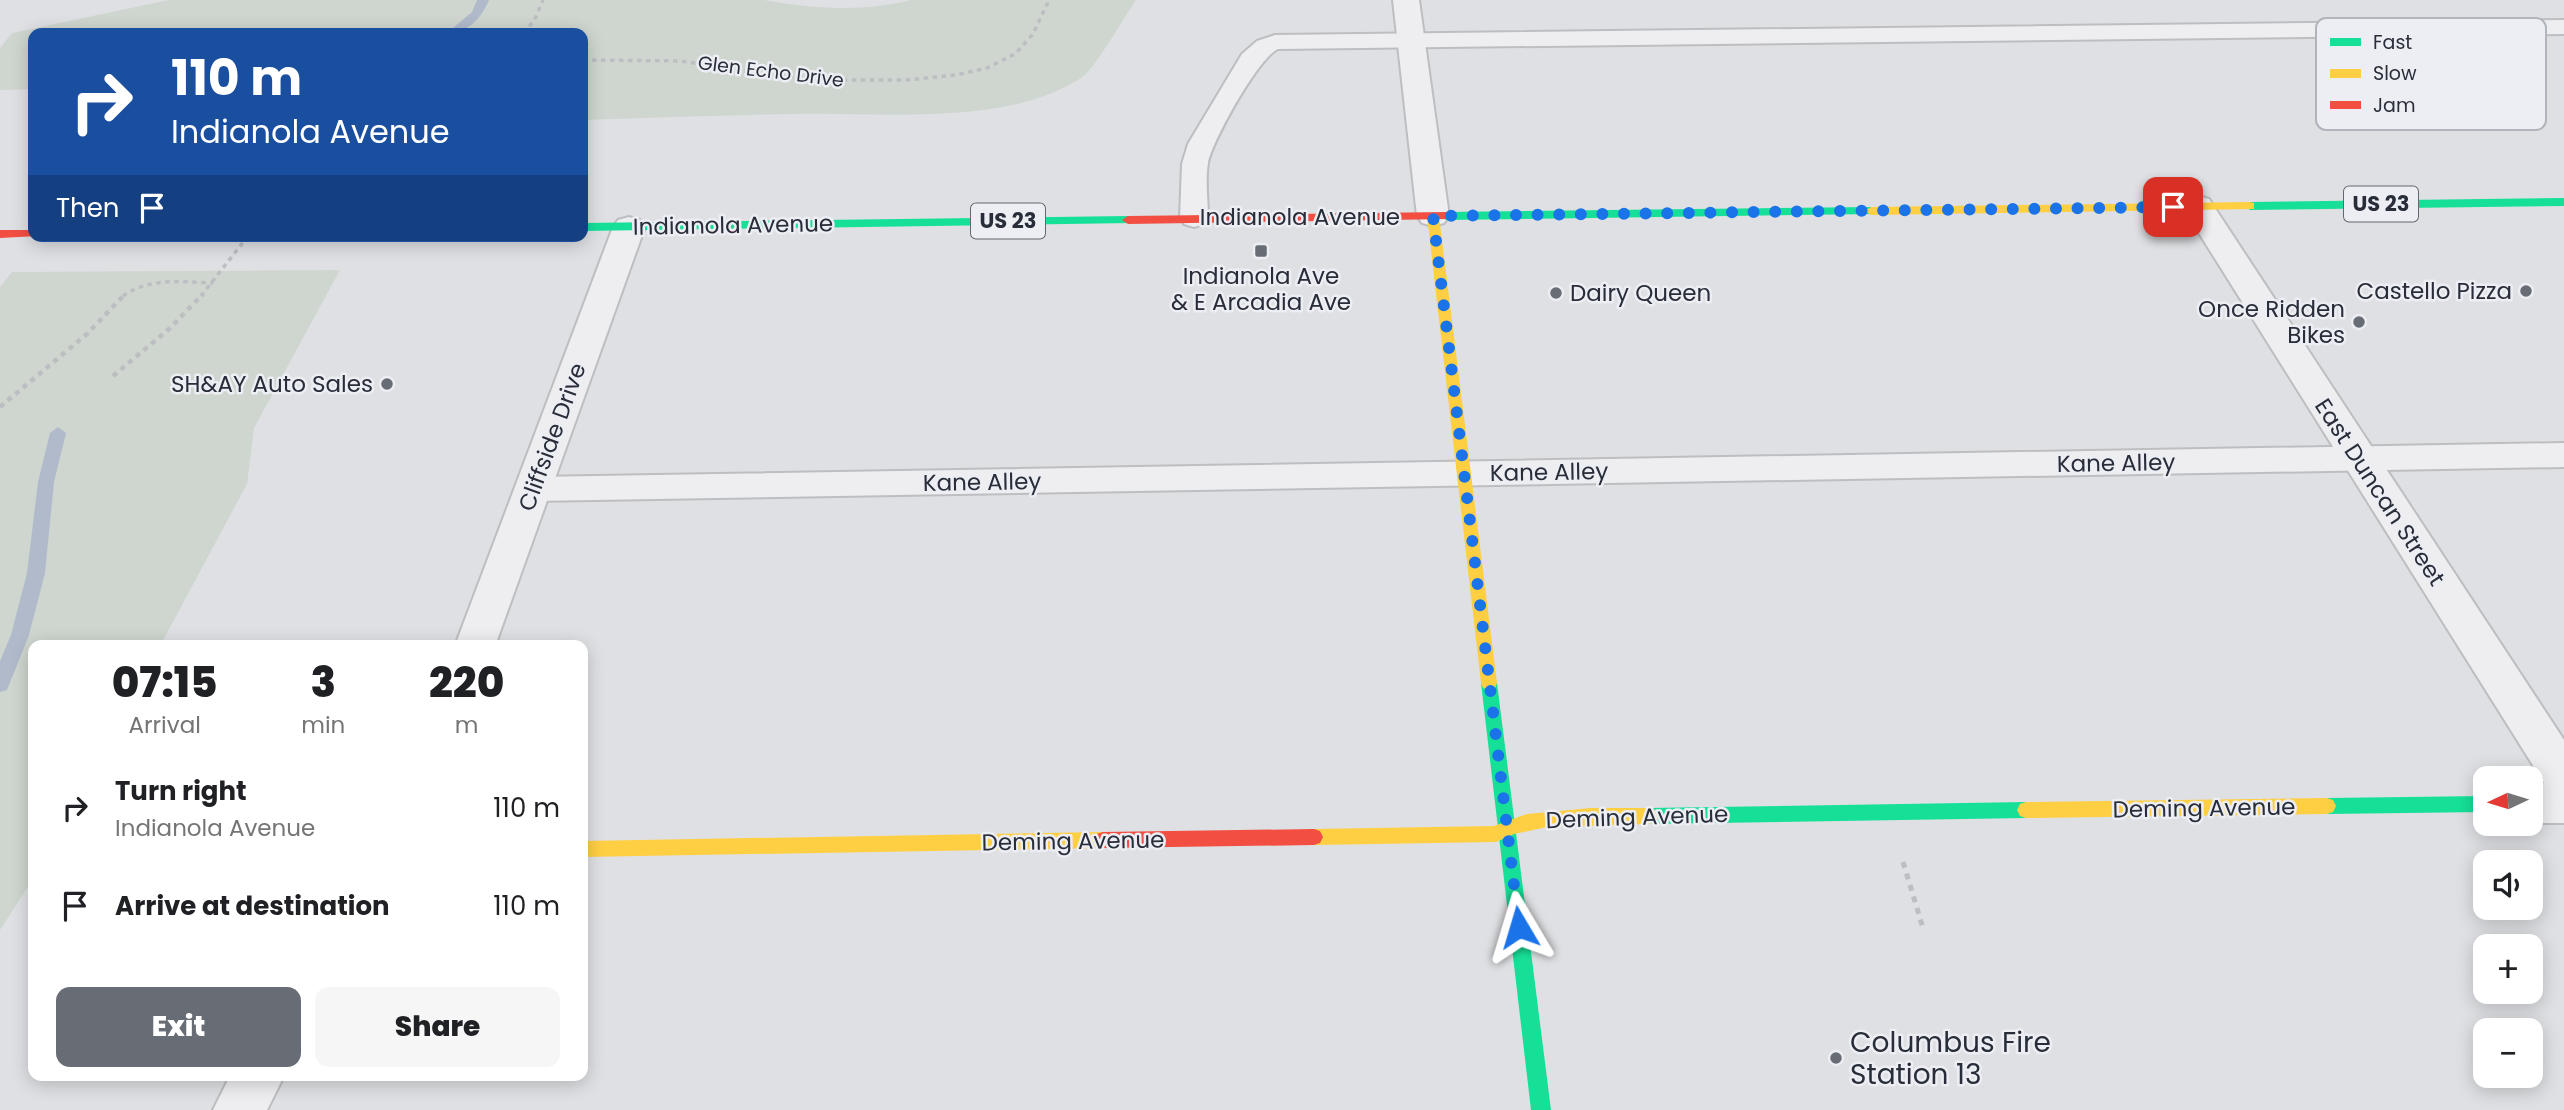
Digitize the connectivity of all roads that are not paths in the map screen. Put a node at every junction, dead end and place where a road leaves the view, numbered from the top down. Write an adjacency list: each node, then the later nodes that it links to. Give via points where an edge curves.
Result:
1 (1406, 0): 5 (street)
2 (2546, 27): 3 (lane)
3 (2564, 27)
4 (2316, 30): 5 (lane)
5 (1412, 39): 8 (street); 9 (lane, via 1284,41 1265,46 1197,153)
6 (2564, 202): 7 (street, Indianola Avenue / US 23)
7 (2198, 206): 8 (street, Indianola Avenue / US 23); 15 (street, East Duncan Street)
8 (1433, 216): 9 (street, Indianola Avenue / US 23); 16 (street)
9 (1194, 218): 10 (street, Indianola Avenue / US 23)
10 (629, 227): 11 (street, Indianola Avenue / US 23); 17 (street, Cliffside Drive)
11 (588, 228)
12 (0, 234): 13 (street)
13 (28, 234)
14 (2564, 455): 15 (lane, Kane Alley)
15 (2358, 459): 16 (lane, Kane Alley); 19 (street, East Duncan Street)
16 (1464, 474): 17 (lane, Kane Alley); 23 (street)
17 (533, 489): 18 (street, Cliffside Drive)
18 (477, 640)
19 (2564, 777)
20 (2543, 803): 21 (street)
21 (2564, 803)
22 (2473, 804): 23 (street, Deming Avenue, via 1757,813 1534,820)
23 (1507, 826): 24 (street, Deming Avenue, via 1496,834); 27 (street)
24 (588, 849)
25 (256, 1081): 26 (street)
26 (237, 1110)
27 (1541, 1110)

